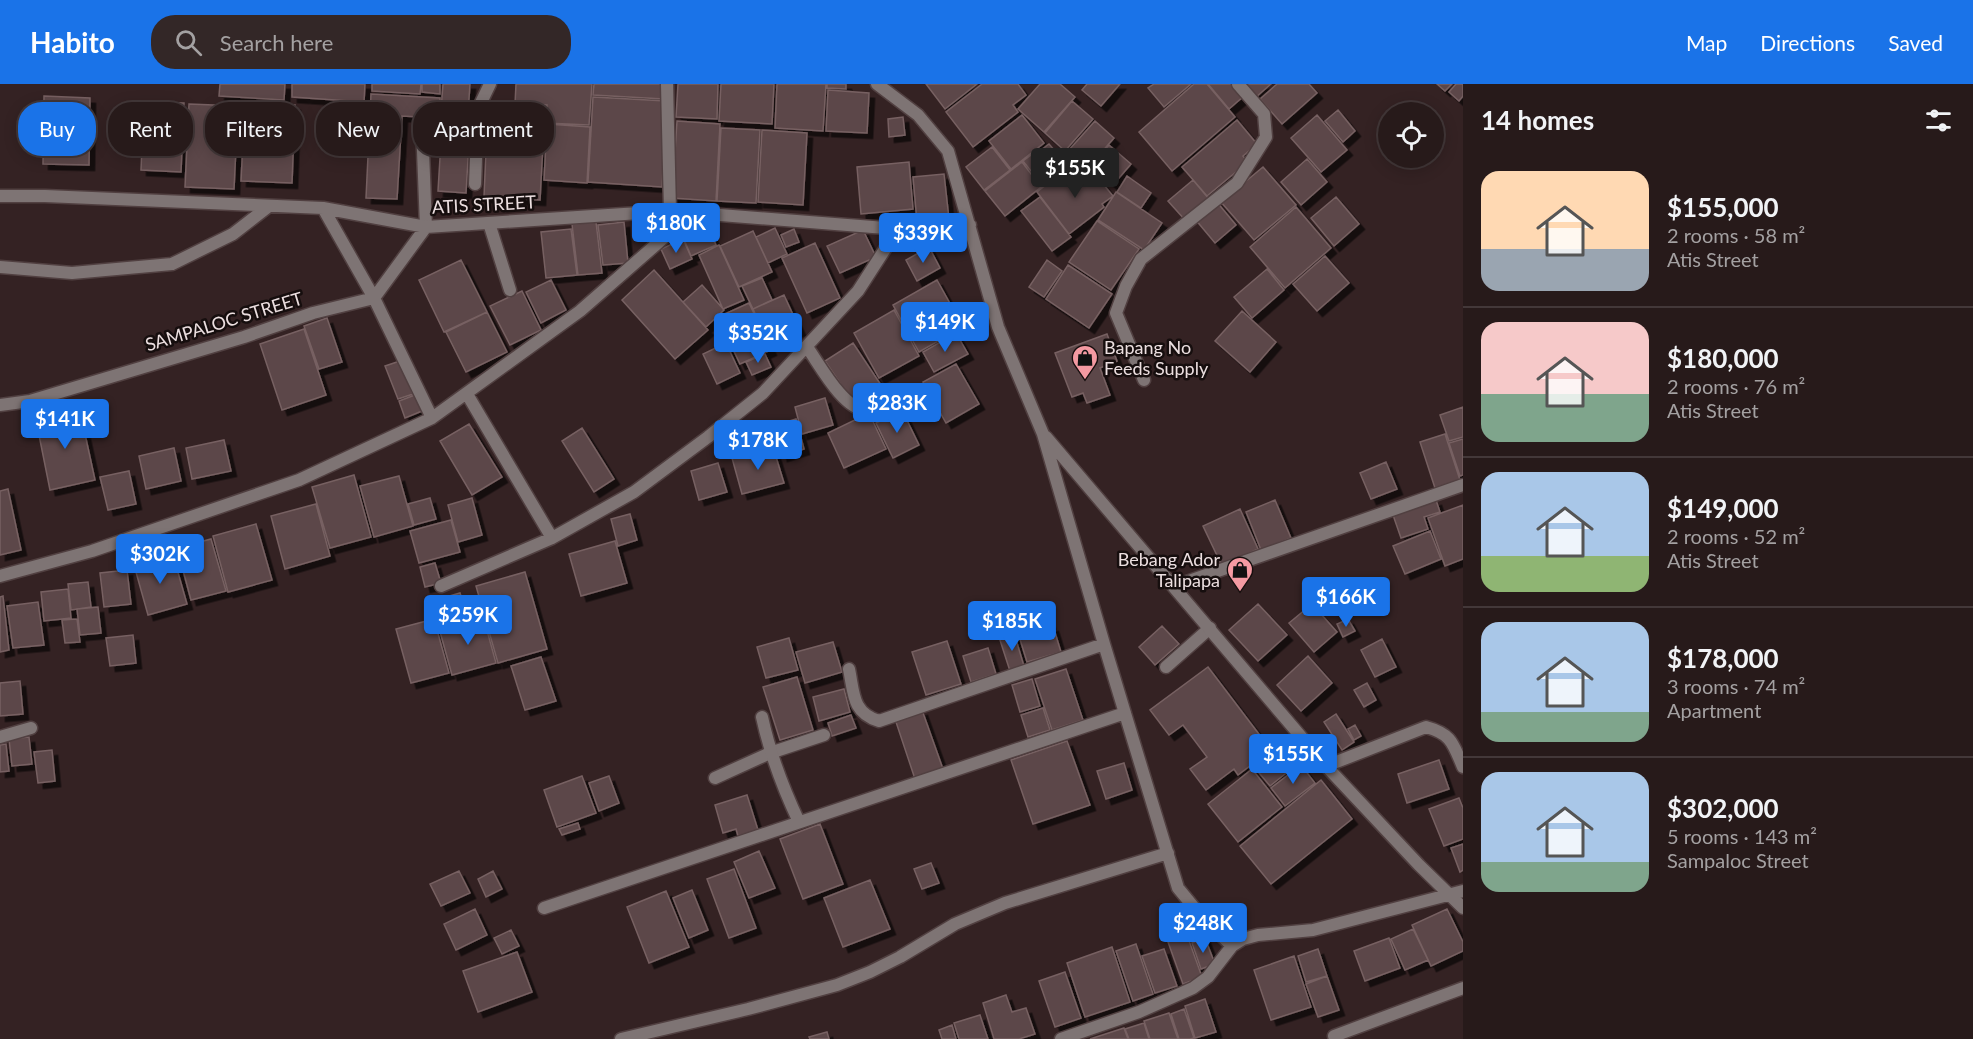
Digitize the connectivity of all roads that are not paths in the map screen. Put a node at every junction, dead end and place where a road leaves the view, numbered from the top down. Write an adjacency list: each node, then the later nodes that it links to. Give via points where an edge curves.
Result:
1 (490, 84): 6 (street, via 478,109)
2 (667, 84): 10 (street)
3 (877, 84): 13 (street, via 918,115 948,151)
4 (1238, 84): 20 (street, via 1264,114 1266,137 1236,183 1141,259 1116,314)
5 (423, 156): 14 (street)
6 (475, 184)
7 (0, 196): 8 (street, ATIS STREET)
8 (269, 206): 9 (street, ATIS STREET); 16 (street, via 233,234 172,264 72,273)
9 (323, 208): 14 (street, ATIS STREET); 18 (street)
10 (670, 211): 11 (street, ATIS STREET); 12 (street, ATIS STREET)
11 (691, 214): 15 (street, ATIS STREET); 21 (street, via 580,311)
12 (489, 223): 14 (street, ATIS STREET); 17 (street)
13 (970, 225): 15 (street, ATIS STREET); 25 (street, via 998,327)
14 (426, 227): 18 (street)
15 (898, 230): 19 (street, via 858,291)
16 (0, 267)
17 (510, 290)
18 (374, 298): 23 (street, SAMPALOC STREET, via 312,313 30,401); 24 (street)
19 (807, 347): 22 (street, via 854,408 868,411); 27 (street, via 763,393 708,437 634,492)
20 (1144, 380)
21 (467, 394): 24 (street); 27 (street)
22 (894, 404)
23 (0, 405)
24 (432, 418): 28 (street, via 299,480 93,552)
25 (1043, 434): 30 (street); 32 (street)
26 (1463, 485): 30 (street)
27 (552, 538): 29 (street)
28 (0, 576)
29 (441, 586)
30 (1174, 586): 31 (street)
31 (1209, 628): 33 (street); 41 (street)
32 (1104, 645): 34 (street, via 879,721 856,706); 35 (street)
33 (1166, 667)
34 (849, 669)
35 (1125, 713): 44 (street); 45 (street)
36 (762, 717): 40 (street)
37 (31, 728): 39 (street)
38 (824, 735): 40 (street)
39 (0, 737)
40 (770, 753): 43 (street); 44 (street)
41 (1326, 766): 42 (street, via 1426,727 1441,731 1453,744); 47 (street)
42 (1463, 767)
43 (715, 778)
44 (799, 822): 48 (street)
45 (1168, 853): 50 (street, via 1178,888); 53 (street, via 1005,903 955,924 900,957 837,985)
46 (1463, 891): 47 (street)
47 (1450, 896): 49 (street); 50 (street, via 1313,930 1243,939)
48 (544, 908)
49 (1463, 908)
50 (1232, 946): 54 (street, via 1193,988)
51 (1463, 988): 52 (street)
52 (1334, 1036)
53 (621, 1039)
54 (1061, 1039)

